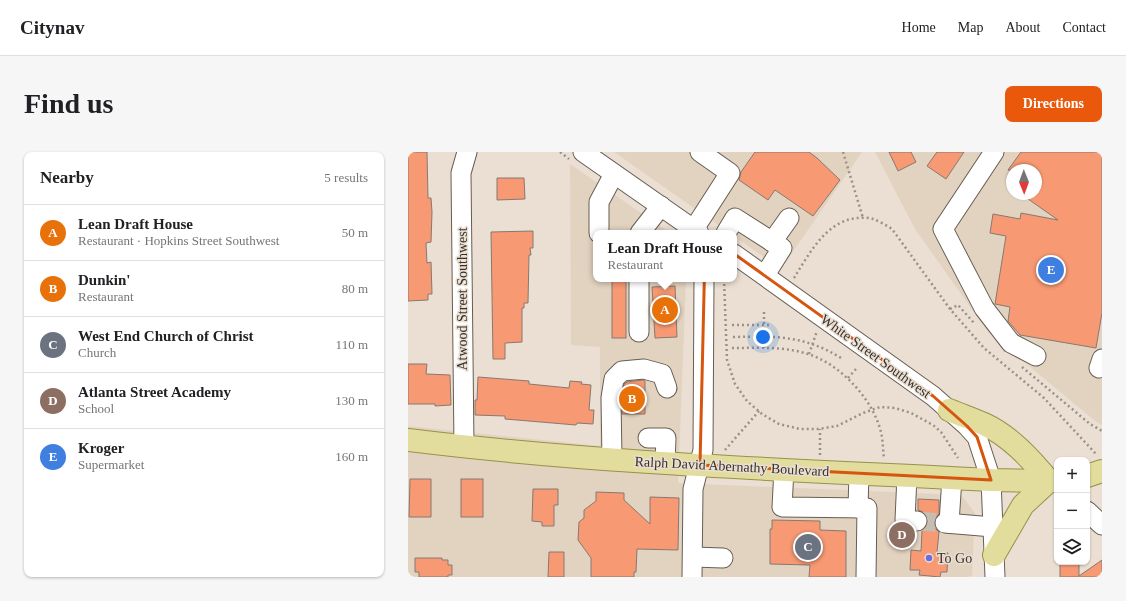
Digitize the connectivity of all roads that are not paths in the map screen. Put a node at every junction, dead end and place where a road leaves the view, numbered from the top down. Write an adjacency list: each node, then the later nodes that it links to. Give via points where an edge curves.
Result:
1 (467, 152): 24 (street, Atwood Street Southwest, via 461,173)
2 (583, 152): 5 (street)
3 (700, 152): 11 (street, via 730,173)
4 (994, 152): 19 (street, via 943,229 984,308 1011,343)
5 (614, 174): 6 (street); 8 (street, via 599,202)
6 (661, 206): 9 (street); 10 (street)
7 (789, 218): 13 (street)
8 (599, 230)
9 (642, 230)
10 (695, 230)
11 (697, 230)
12 (728, 230): 13 (street, via 736,218)
13 (772, 242): 15 (street, via 782,248)
14 (737, 256): 15 (street, White Street Southwest)
15 (765, 276): 21 (street, White Street Southwest)
16 (639, 282): 18 (street)
17 (704, 282): 28 (street, via 703,450)
18 (639, 332)
19 (1036, 356)
20 (667, 388): 25 (street, via 662,374 644,370 622,371 614,379 611,398 619,437)
21 (949, 410): 34 (street, White Street Southwest, via 977,437); 35 (main road, via 985,424 1002,435)
22 (648, 438): 27 (street, via 666,438)
23 (408, 440): 24 (main road, Ralph David Abernathy Boulevard)
24 (464, 447): 25 (main road, Ralph David Abernathy Boulevard)
25 (612, 460): 27 (main road, Ralph David Abernathy Boulevard)
26 (1099, 462): 31 (main road)
27 (665, 463): 28 (main road, Ralph David Abernathy Boulevard)
28 (700, 465): 30 (main road, Ralph David Abernathy Boulevard); 45 (street, via 693,489)
29 (955, 468): 33 (main road, Ralph David Abernathy Boulevard); 34 (main road, Ralph David Abernathy Boulevard); 42 (street, via 947,523)
30 (784, 469): 32 (main road, Ralph David Abernathy Boulevard); 38 (street, via 782,507)
31 (1090, 472)
32 (859, 473): 33 (main road, Ralph David Abernathy Boulevard); 38 (street)
33 (907, 476): 40 (street, via 906,520)
34 (992, 480): 35 (main road, Ralph David Abernathy Boulevard); 42 (street, White Street Southwest)
35 (1053, 481): 43 (main road, via 1023,505)
36 (1090, 482): 37 (main road)
37 (1102, 482)
38 (858, 508): 46 (street, via 866,508)
39 (1090, 514): 41 (street)
40 (917, 521)
41 (1102, 525)
42 (993, 527): 43 (street, White Street Southwest)
43 (994, 555): 47 (street, White Street Southwest)
44 (722, 558): 45 (street)
45 (688, 570)
46 (866, 577)
47 (995, 577)

